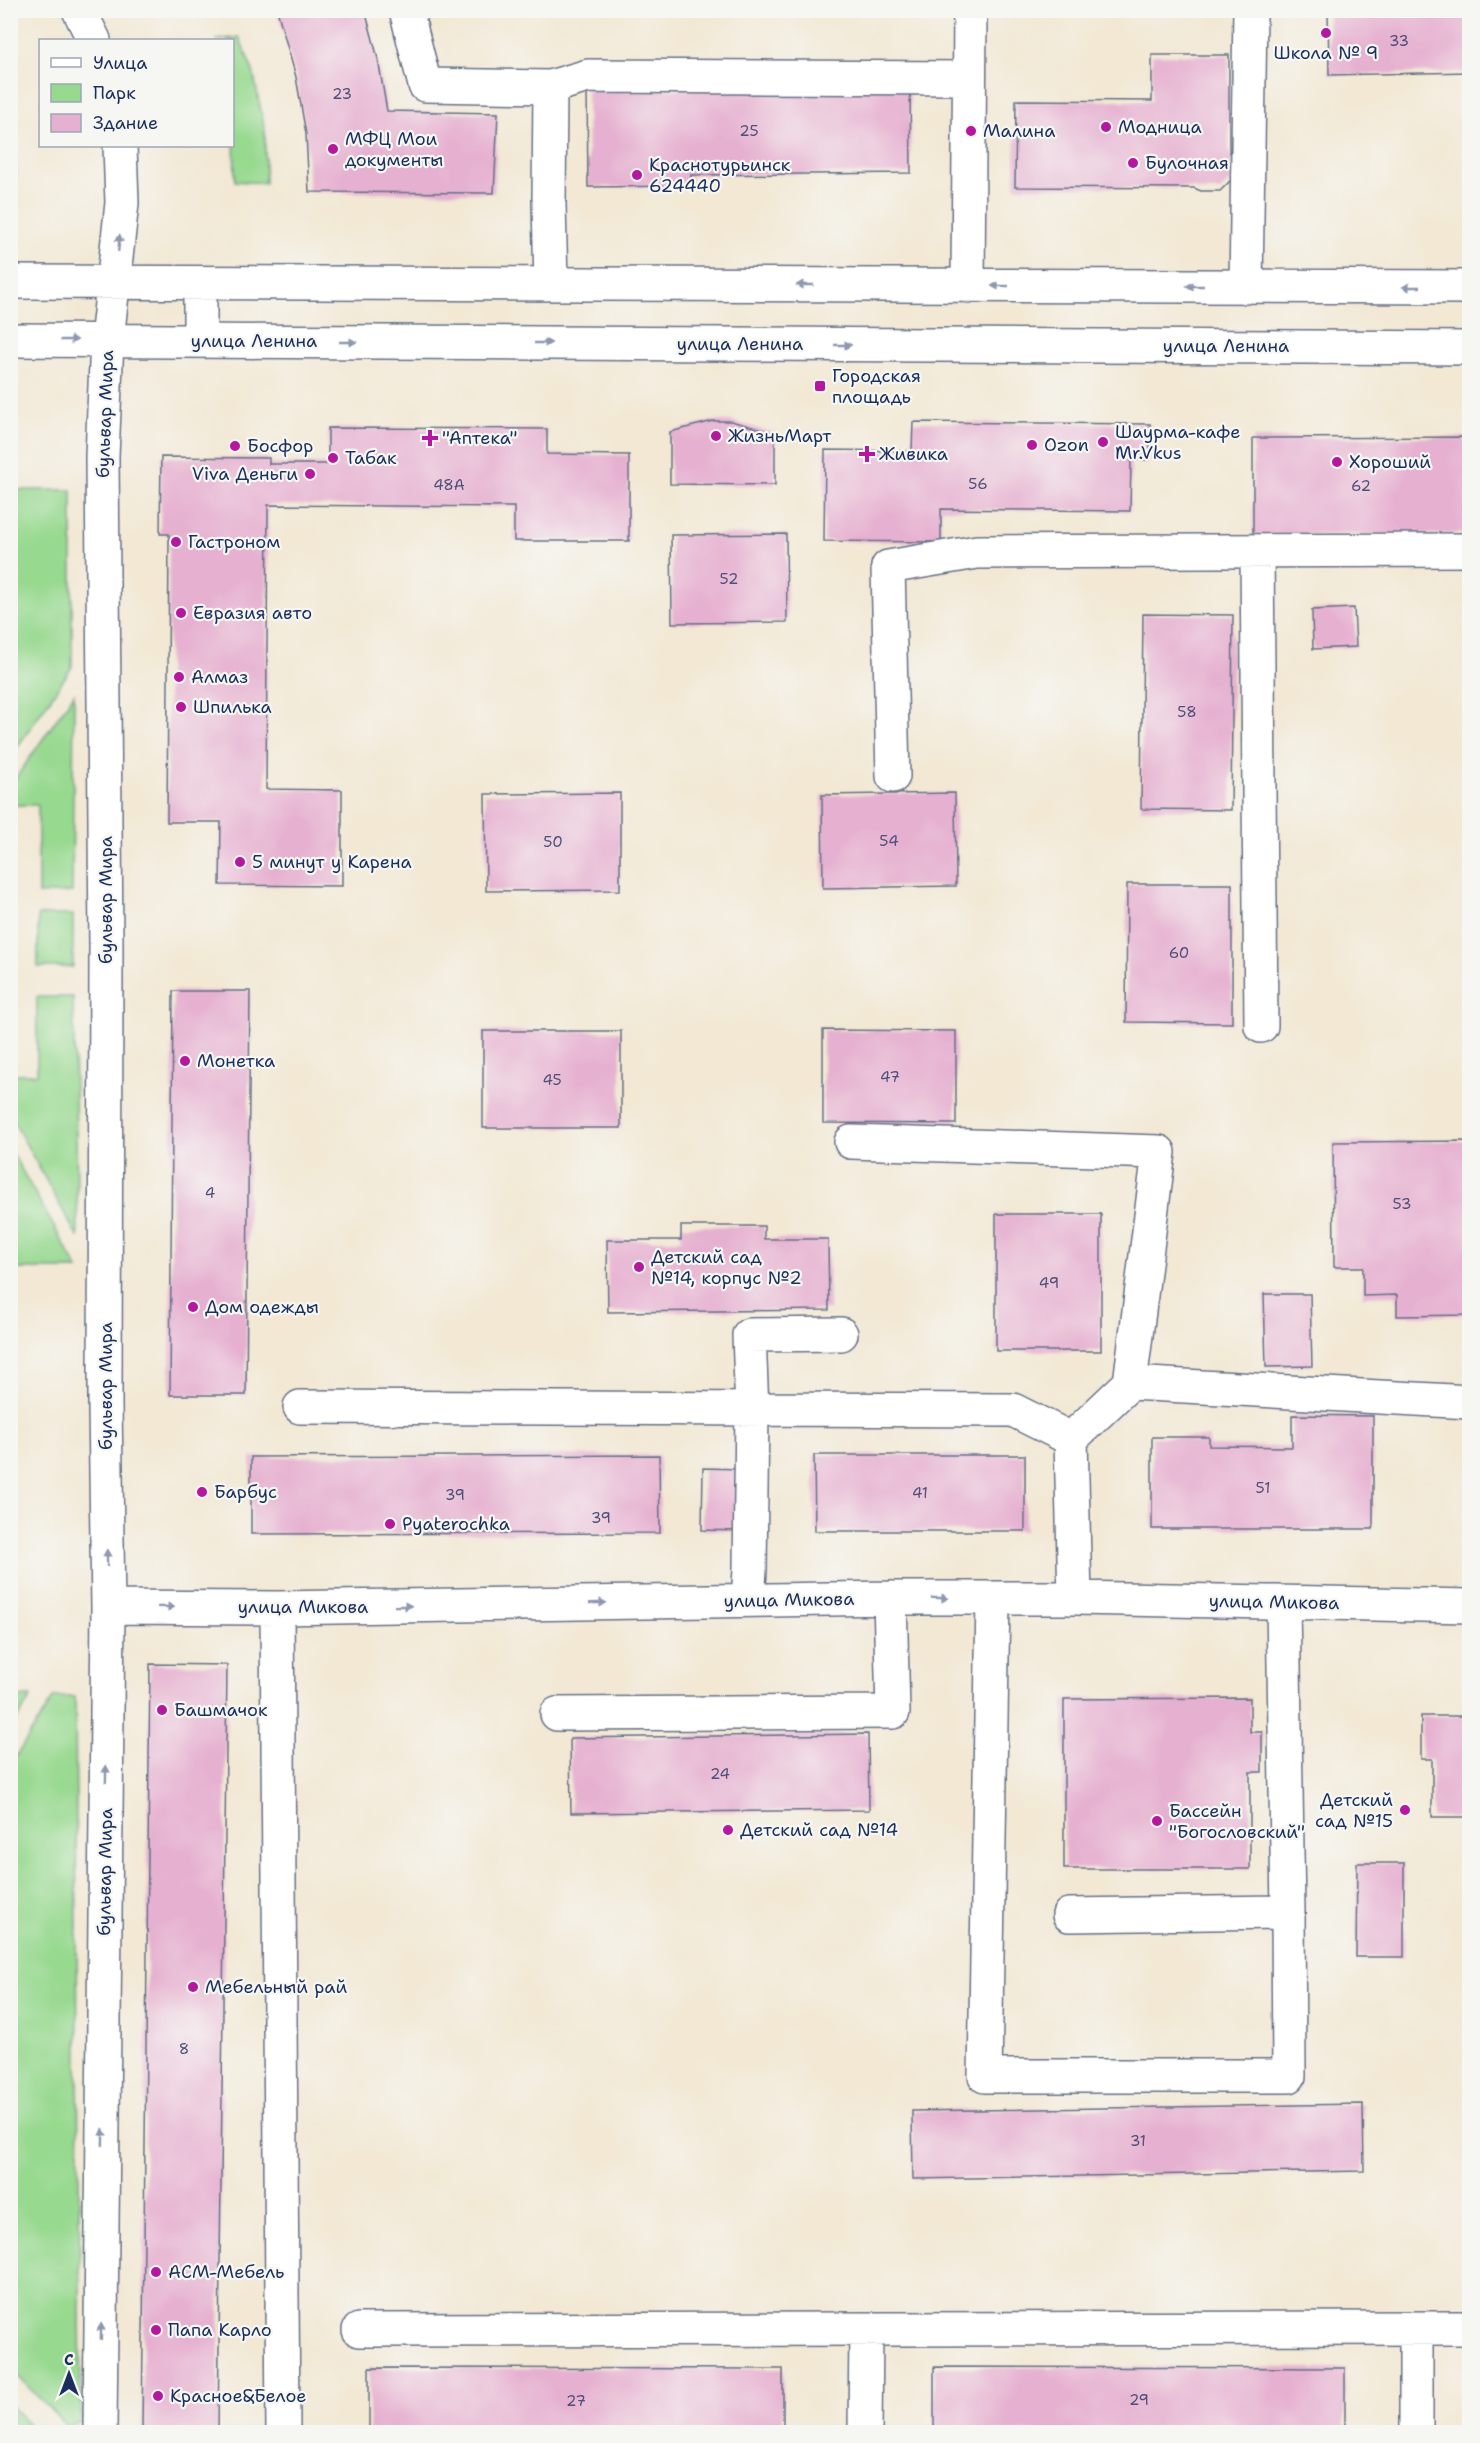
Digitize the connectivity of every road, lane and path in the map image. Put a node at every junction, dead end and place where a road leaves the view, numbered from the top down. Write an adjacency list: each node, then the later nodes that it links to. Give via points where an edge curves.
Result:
1 (79, 10): 5 (street)
2 (406, 10): 7 (street, via 425,85)
3 (970, 10): 6 (street)
4 (1250, 10): 14 (street)
5 (94, 39)
6 (969, 78): 7 (street, via 588,75); 13 (street)
7 (550, 87): 12 (street)
8 (120, 147): 10 (street, бульвар Мира, one-way to 8, via 122,203)
9 (10, 282): 10 (street)
10 (115, 282): 11 (street); 17 (street, бульвар Мира)
11 (200, 282): 12 (street); 18 (street)
12 (551, 284): 13 (street, one-way to 12)
13 (968, 286): 14 (street, one-way to 13)
14 (1246, 286): 15 (street, one-way to 14)
15 (1470, 287)
16 (10, 340): 17 (street, улица Ленина, one-way to 17)
17 (107, 340): 18 (street, улица Ленина); 37 (street, бульвар Мира, one-way to 17, via 102,456)
18 (200, 341): 19 (street, улица Ленина, one-way to 19)
19 (1470, 348)
20 (1470, 550): 21 (street)
21 (1257, 551): 22 (street, via 977,552 888,567); 23 (street)
22 (892, 776)
23 (1261, 1026)
24 (851, 1142): 26 (street, via 1159,1152)
25 (841, 1334): 29 (street, via 749,1335)
26 (1130, 1383): 27 (street); 30 (street)
27 (1470, 1402)
28 (300, 1407): 29 (street)
29 (752, 1410): 30 (street, via 1013,1410); 34 (street)
30 (1071, 1439): 32 (street)
31 (890, 1598): 33 (street, улица Микова, one-way to 33); 34 (street, улица Микова); 39 (street, via 893,1712)
32 (1074, 1598): 33 (street, улица Микова); 35 (street, улица Микова)
33 (993, 1599): 40 (street, via 985,2076 1289,2076)
34 (748, 1600): 38 (street, улица Микова, one-way to 34)
35 (1283, 1603): 36 (street, улица Микова); 40 (street)
36 (1470, 1606)
37 (108, 1607): 38 (street, улица Микова, one-way to 38); 46 (street, бульвар Мира, one-way to 37)
38 (277, 1608): 47 (street)
39 (557, 1714)
40 (1288, 1912): 41 (street)
41 (1069, 1915)
42 (1470, 2328): 43 (street)
43 (1416, 2329): 45 (street); 49 (street)
44 (359, 2330): 45 (street)
45 (866, 2330): 48 (street)
46 (100, 2433)
47 (283, 2433)
48 (865, 2433)
49 (1416, 2433)

